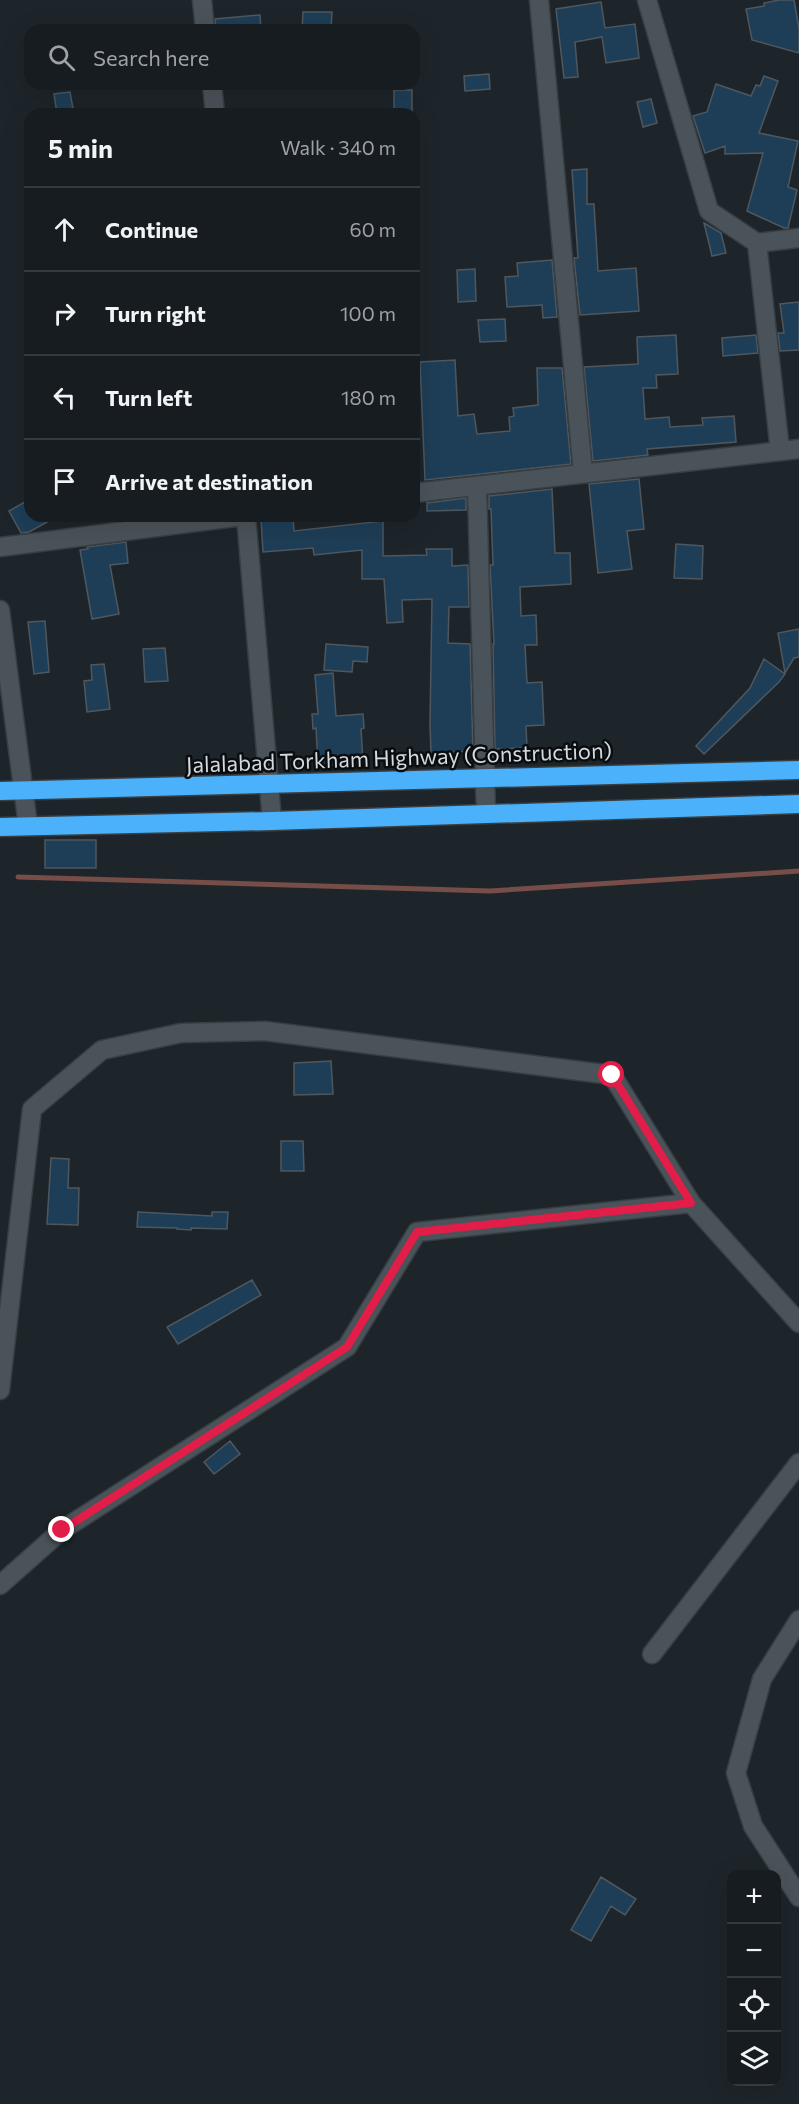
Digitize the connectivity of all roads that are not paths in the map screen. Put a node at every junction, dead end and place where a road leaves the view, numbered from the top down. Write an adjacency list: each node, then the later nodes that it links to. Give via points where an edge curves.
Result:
1 (202, 0): 4 (street)
2 (539, 0): 11 (street)
3 (647, 0): 8 (street, via 709,211)
4 (204, 24)
5 (213, 90): 6 (street)
6 (214, 108)
7 (799, 238): 8 (street)
8 (757, 243): 10 (street)
9 (799, 449): 10 (street)
10 (780, 451): 11 (street)
11 (583, 473): 12 (street)
12 (477, 486): 13 (street); 19 (street)
13 (420, 493)
14 (198, 522): 16 (street)
15 (246, 522): 20 (street)
16 (0, 547)
17 (0, 610): 22 (street)
18 (799, 770): 19 (highway, Jalalabad Torkham Highway (Construction))
19 (484, 779): 20 (highway, Jalalabad Torkham Highway (Construction)); 24 (street)
20 (268, 785): 22 (highway, Jalalabad Torkham Highway (Construction)); 25 (street)
21 (0, 791): 22 (highway, Jalalabad Torkham Highway (Construction))
22 (24, 791): 26 (street)
23 (799, 804): 24 (highway)
24 (486, 814): 25 (highway)
25 (272, 821): 26 (highway)
26 (28, 826): 27 (highway)
27 (0, 827)
28 (691, 1203): 29 (street); 30 (street, via 612,1075 265,1030 181,1033 102,1050 32,1109); 32 (street, via 417,1232 347,1347 62,1530)
29 (799, 1323)
30 (0, 1390)
31 (799, 1463): 34 (street)
32 (0, 1585)
33 (799, 1620): 35 (street, via 762,1679 736,1773 753,1826)
34 (652, 1654)
35 (799, 1897)

